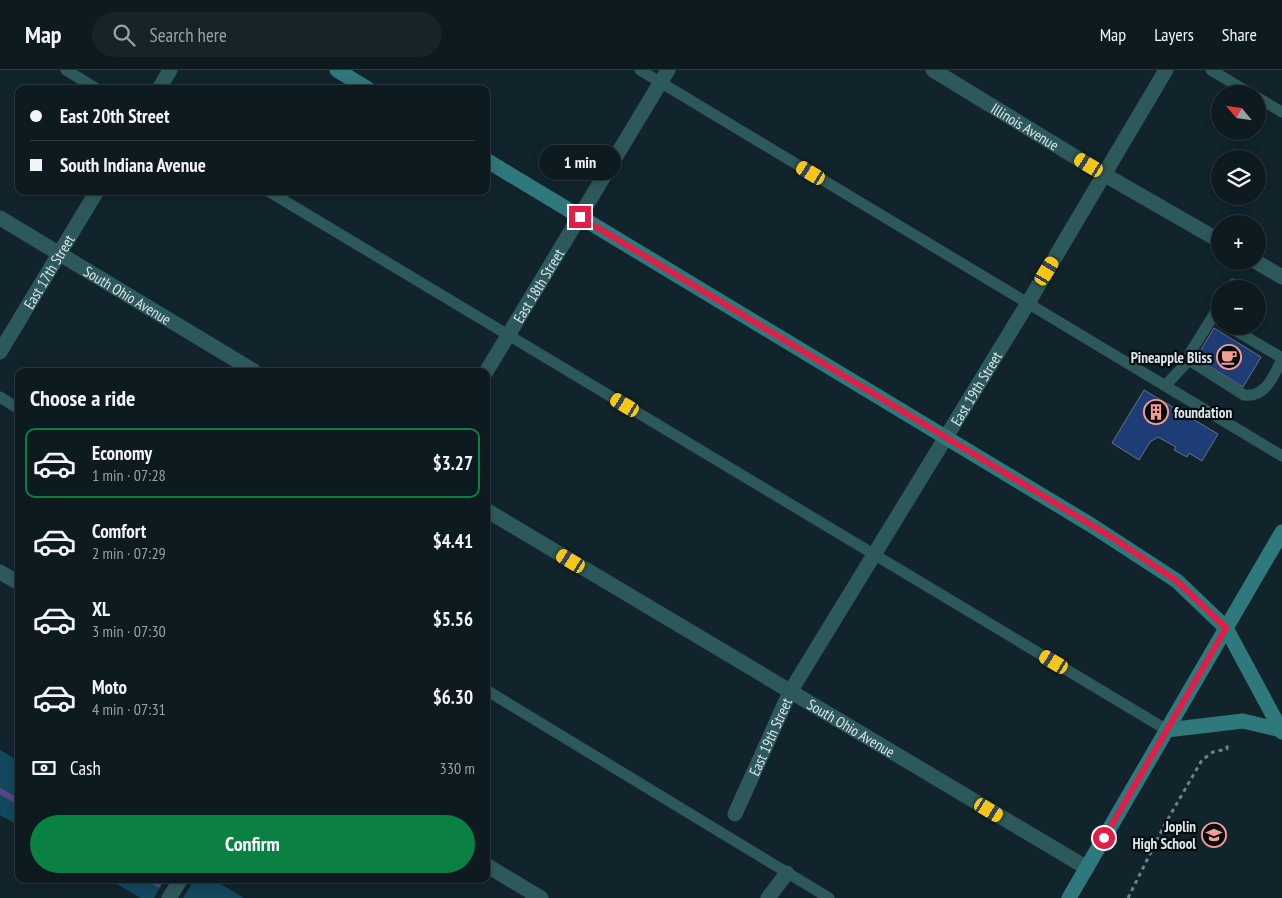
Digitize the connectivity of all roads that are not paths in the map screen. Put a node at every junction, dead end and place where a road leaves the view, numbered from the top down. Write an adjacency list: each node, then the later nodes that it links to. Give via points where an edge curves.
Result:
1 (66, 70): 9 (lane)
2 (170, 70): 10 (street)
3 (337, 70): 11 (street)
4 (640, 70): 8 (lane)
5 (933, 70): 16 (street, Illinois Avenue)
6 (1166, 70): 16 (street, East 19th Street)
7 (1211, 70): 12 (lane)
8 (664, 76): 19 (street, East 18th Street); 25 (lane)
9 (90, 85)
10 (161, 85)
11 (361, 85)
12 (1236, 85)
13 (1266, 103): 14 (lane)
14 (1282, 112)
15 (490, 162): 19 (street)
16 (1105, 175): 21 (street, Illinois Avenue); 25 (street, East 19th Street)
17 (95, 195): 22 (street, East 17th Street)
18 (275, 195): 27 (lane)
19 (580, 217): 27 (street, East 18th Street); 37 (street)
20 (0, 218): 22 (street, South Ohio Avenue)
21 (1211, 236)
22 (59, 254): 29 (street, East 17th Street); 32 (street, South Ohio Avenue)
23 (1266, 268): 24 (street)
24 (1282, 277)
25 (1028, 303): 34 (lane); 37 (street, East 19th Street)
26 (1211, 326): 31 (lane, via 1190,353)
27 (508, 335): 33 (street, East 18th Street); 41 (lane)
28 (1243, 335): 30 (lane)
29 (0, 352)
30 (1282, 358): 31 (lane, via 1268,386 1252,396)
31 (1189, 360): 34 (lane)
32 (249, 368)
33 (488, 368)
34 (1166, 386): 38 (lane)
35 (0, 398): 36 (lane)
36 (15, 407)
37 (946, 438): 41 (street, East 19th Street); 44 (street, via 1113,538 1177,581)
38 (1282, 456)
39 (490, 512): 46 (street, South Ohio Avenue)
40 (1282, 532): 44 (street)
41 (875, 555): 46 (street, East 19th Street); 47 (lane)
42 (0, 572): 43 (street)
43 (15, 581)
44 (1226, 628): 47 (street); 48 (street)
45 (490, 692): 52 (lane)
46 (790, 692): 49 (street, East 19th Street); 51 (street, South Ohio Avenue)
47 (1166, 730): 48 (street, via 1243,721); 51 (street)
48 (1281, 731)
49 (735, 814)
50 (490, 867): 55 (street)
51 (1086, 868): 58 (street)
52 (787, 873): 56 (street); 57 (lane)
53 (178, 883): 54 (street)
54 (169, 898)
55 (541, 898)
56 (768, 898)
57 (829, 898)
58 (1069, 898)

